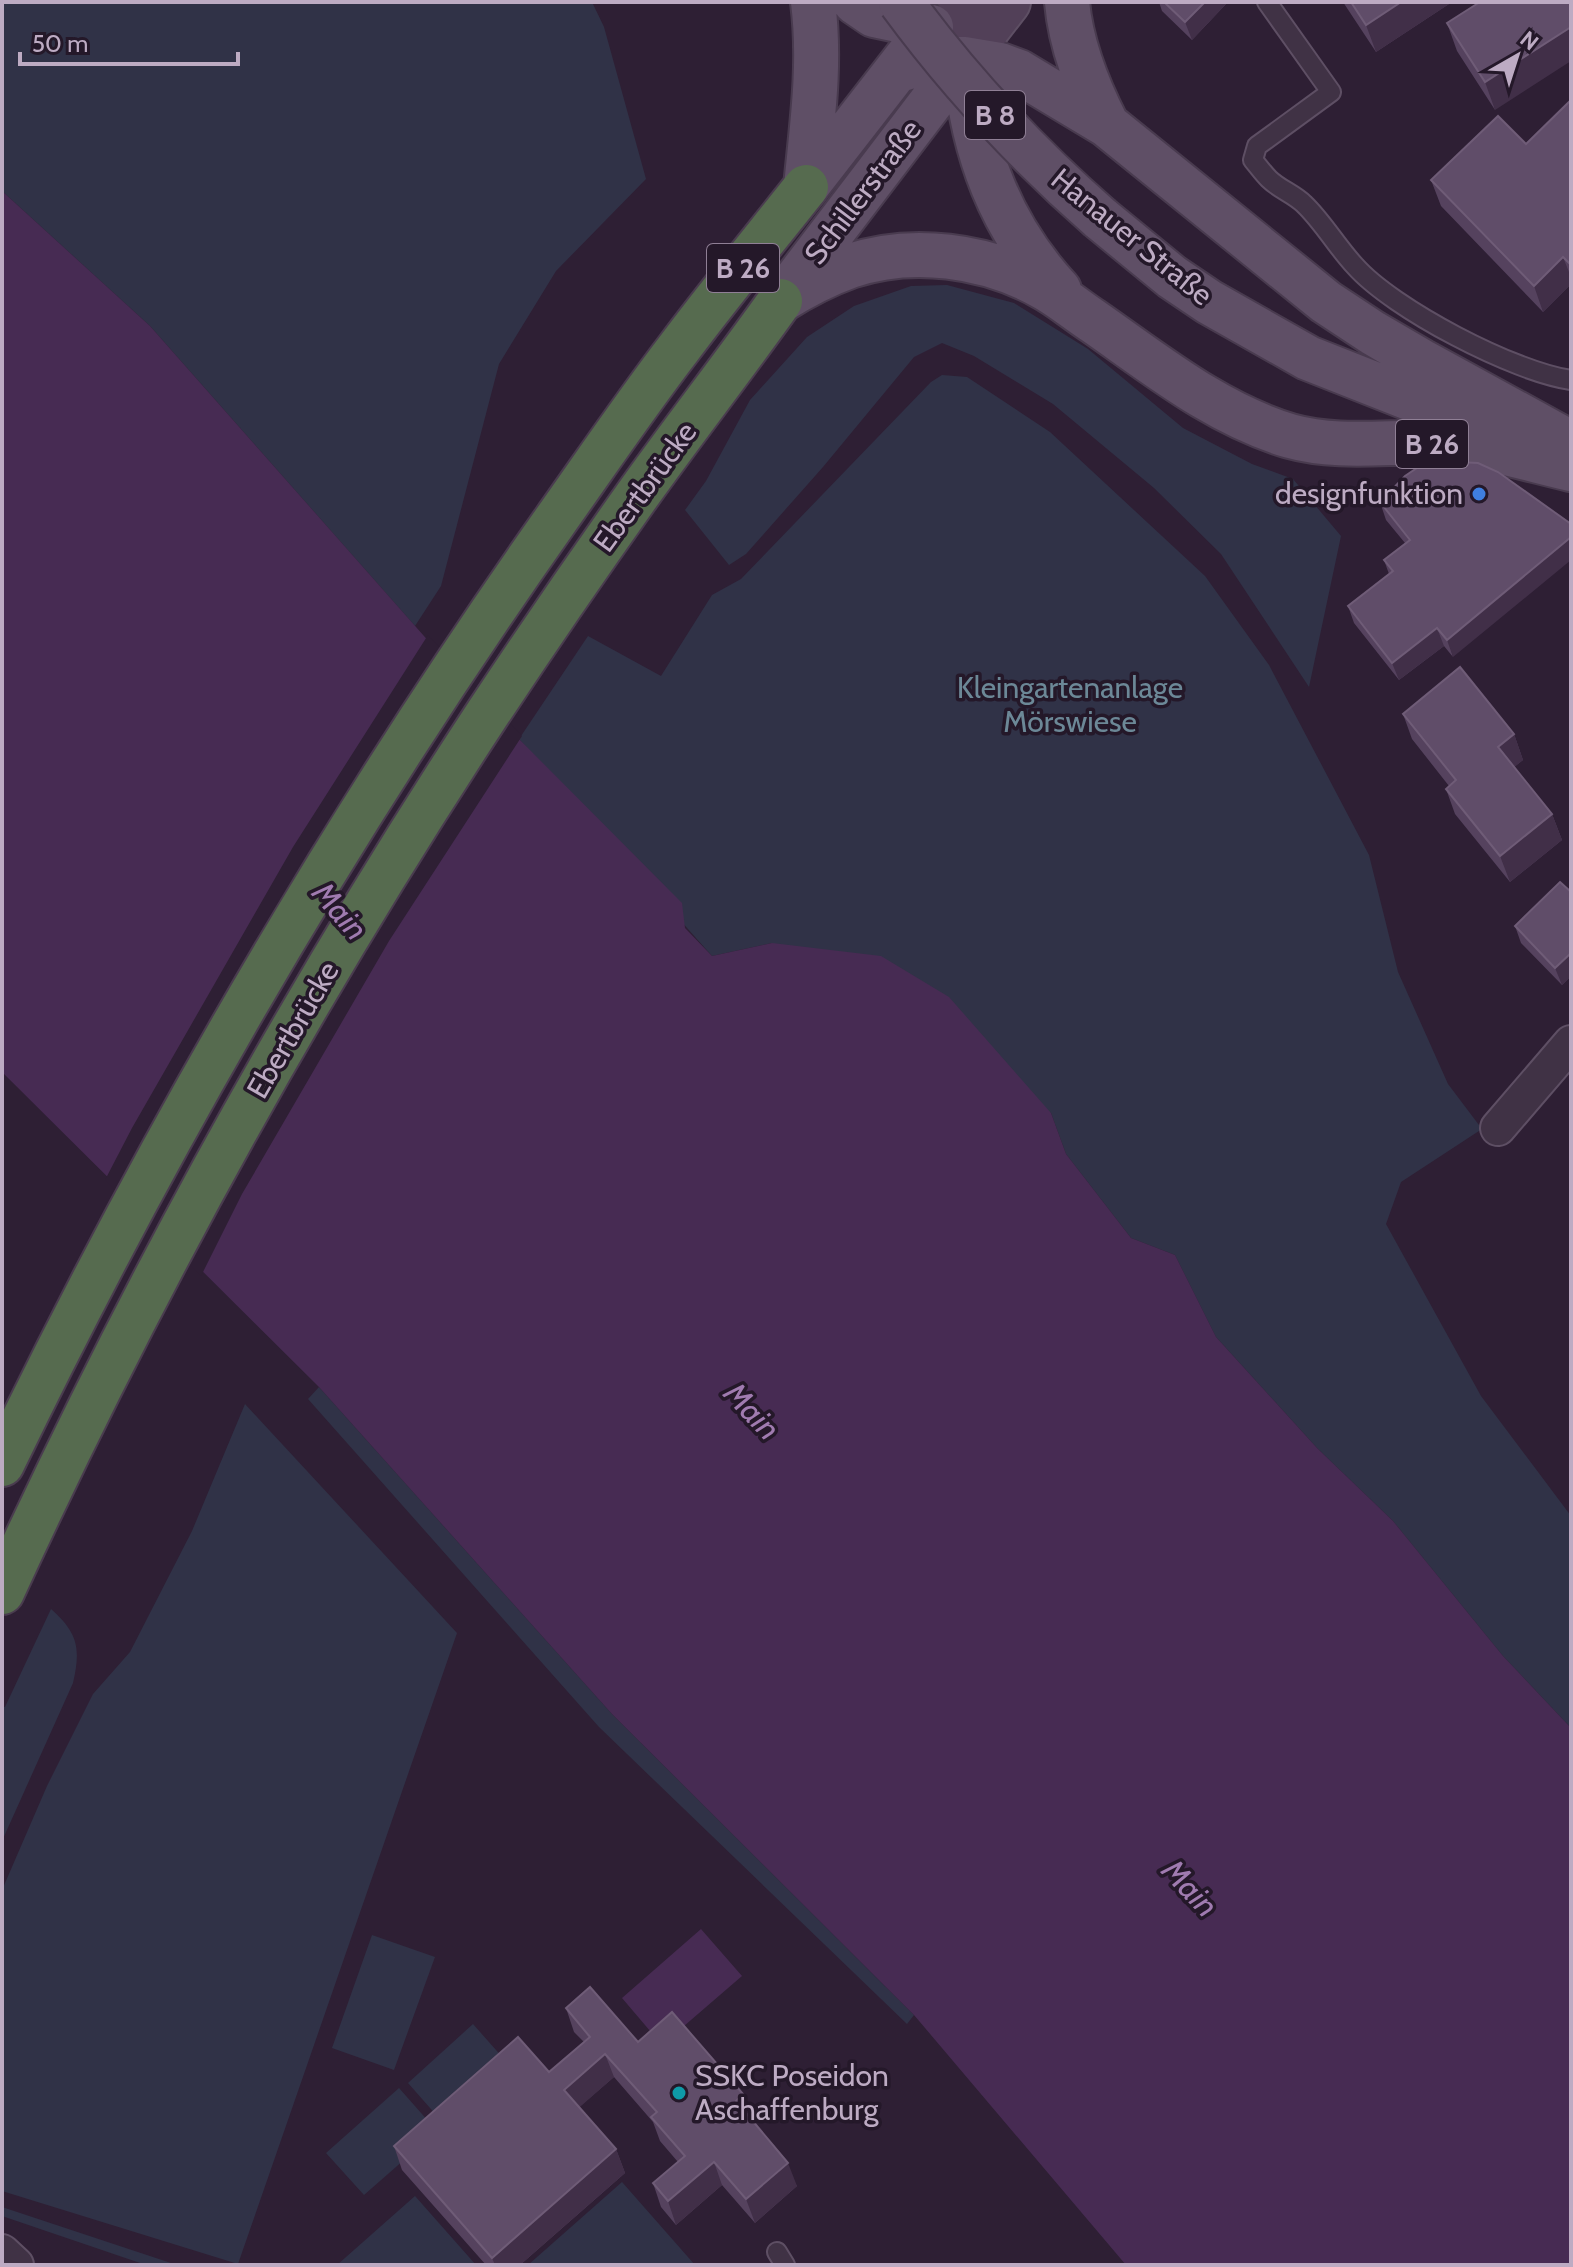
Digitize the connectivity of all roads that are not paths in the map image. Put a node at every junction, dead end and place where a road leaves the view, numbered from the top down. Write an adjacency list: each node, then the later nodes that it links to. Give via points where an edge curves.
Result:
1 (813, 2): 7 (main road, via 817,81)
2 (855, 2): 5 (main road, via 874,15)
3 (1067, 2): 6 (main road, via 1076,53)
4 (1267, 2): 11 (lane, via 1331,92 1257,146 1253,160 1269,180 1304,203 1356,268 1422,318 1532,370)
5 (947, 30): 6 (main road); 7 (main road, Schillerstraße); 8 (main road, Schillerstraße); 9 (main road, via 996,195 1017,236); 13 (main road, Hanauer Straße / B 8, bridge, via 944,58 985,105 1100,218 1172,277 1308,358)
6 (1107, 125): 13 (main road, via 1326,302)
7 (806, 187): 10 (highway, Schillerstraße / B 26)
8 (780, 301): 9 (main road, via 852,265 931,255 1008,270); 12 (highway, Schillerstraße / B 26)
9 (1076, 310): 13 (main road, B 26, via 1218,405 1292,436 1330,443)
10 (679, 348): 16 (highway, Ebertbrücke / B 26, via 450,674 297,917 161,1152)
11 (1571, 380)
12 (721, 383): 17 (highway, Ebertbrücke / B 26, via 560,605 342,946 145,1299)
13 (1570, 453)
14 (1571, 1043): 15 (street)
15 (1498, 1128)
16 (2, 1464)
17 (2, 1592)
18 (2, 2252): 19 (street)
19 (16, 2265)

